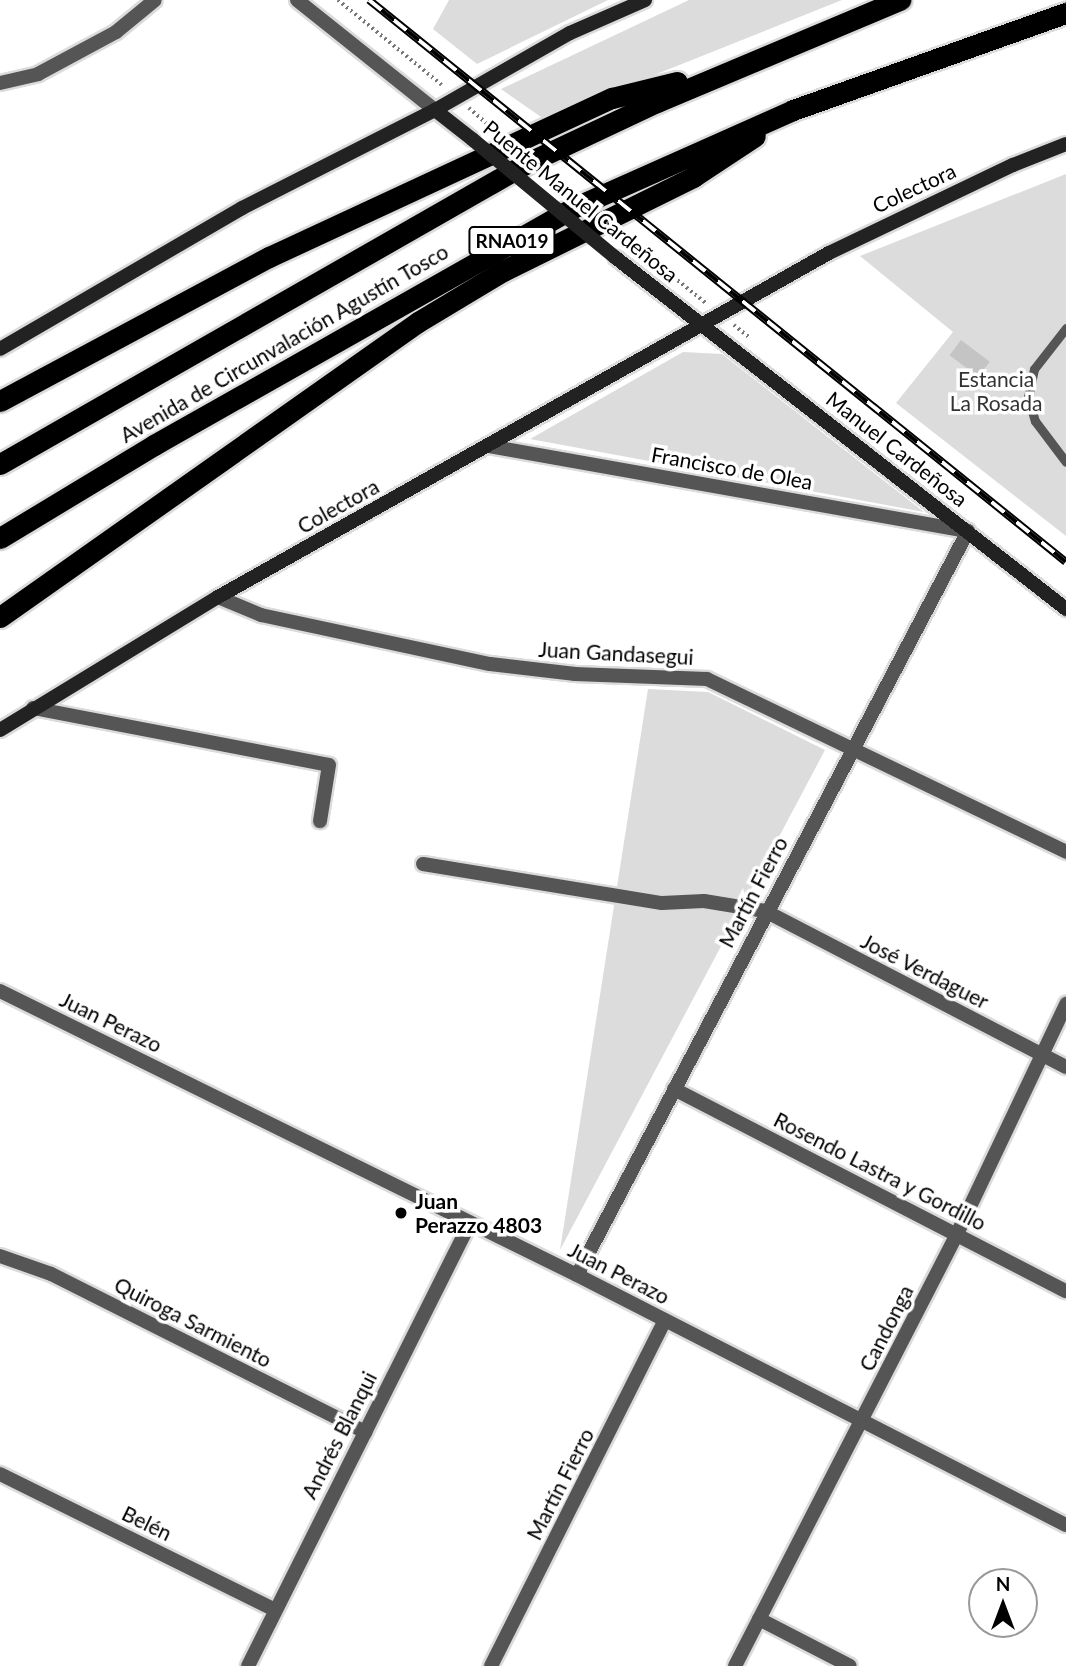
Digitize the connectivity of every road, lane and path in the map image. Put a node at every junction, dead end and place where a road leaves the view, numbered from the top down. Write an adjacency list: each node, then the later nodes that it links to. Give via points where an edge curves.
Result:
1 (155, 0): 8 (street, via 116,32 38,74)
2 (298, 0): 10 (street)
3 (338, 0): 9 (path)
4 (645, 0): 9 (main road, via 570,33)
5 (900, 0): 7 (highway, Avenida de Circunvalación Agustín Tosco / RNA019)
6 (1066, 13): 11 (highway, Avenida de Circunvalación Agustín Tosco / RNA019)
7 (740, 66): 17 (highway, via 612,99 269,257); 20 (highway, Avenida de Circunvalación Agustín Tosco / RNA019, via 482,187)
8 (0, 83)
9 (456, 96): 10 (main road); 13 (path, bridge)
10 (435, 110): 14 (main road, Puente Manuel Cardeñosa, bridge); 16 (main road, via 242,208)
11 (793, 110): 22 (highway, Avenida de Circunvalación Agustín Tosco / RNA019, via 573,208 495,250); 25 (highway, via 693,177 503,271 418,322)
12 (1066, 145): 13 (main road, Colectora, via 904,215)
13 (720, 313): 14 (main road, Colectora)
14 (700, 324): 18 (main road, Colectora); 21 (main road, Manuel Cardeñosa)
15 (1066, 328): 19 (lane, via 1034,369 1028,397 1035,421)
16 (0, 349)
17 (0, 401)
18 (489, 446): 21 (street, Francisco de Olea); 23 (main road, Colectora)
19 (1066, 462)
20 (0, 464)
21 (968, 531): 24 (main road, Manuel Cardeñosa); 28 (street, Martín Fierro)
22 (0, 538)
23 (218, 597): 26 (main road, Colectora); 28 (street, Juan Gandasegui, via 261,615 490,664 562,673 707,679)
24 (1066, 609)
25 (0, 617)
26 (33, 708): 27 (main road, Colectora); 29 (street, via 329,765)
27 (0, 730)
28 (853, 748): 30 (street, Juan Gandasegui); 32 (street, Martín Fierro)
29 (320, 821)
30 (1066, 852)
31 (423, 864): 32 (street, José Verdaguer, via 662,903 704,901)
32 (765, 911): 35 (street, José Verdaguer); 37 (street, Martín Fierro)
33 (0, 991): 38 (street, Juan Perazo)
34 (1066, 1004): 35 (street, Candonga)
35 (1043, 1055): 36 (street, José Verdaguer); 39 (street, Candonga)
36 (1066, 1067)
37 (674, 1089): 39 (street, Rosendo Lastra y Gordillo); 41 (street, Martín Fierro)
38 (469, 1224): 41 (street, Juan Perazo); 45 (street, Andrés Blanqui)
39 (957, 1234): 42 (street, Rosendo Lastra y Gordillo); 44 (street, Candonga)
40 (0, 1256): 45 (street, Quiroga Sarmiento, via 51,1274)
41 (577, 1275): 43 (street, Juan Perazo)
42 (1066, 1291)
43 (665, 1320): 44 (street, Juan Perazo); 51 (street, Martín Fierro)
44 (863, 1420): 47 (street, Juan Perazo); 49 (street, Candonga)
45 (365, 1432): 48 (street, Andrés Blanqui)
46 (0, 1474): 48 (street, Belén)
47 (1066, 1525)
48 (275, 1610): 50 (street, Andrés Blanqui)
49 (759, 1619): 52 (street, Candonga); 53 (street)
50 (248, 1666)
51 (491, 1666)
52 (735, 1666)
53 (850, 1666)

